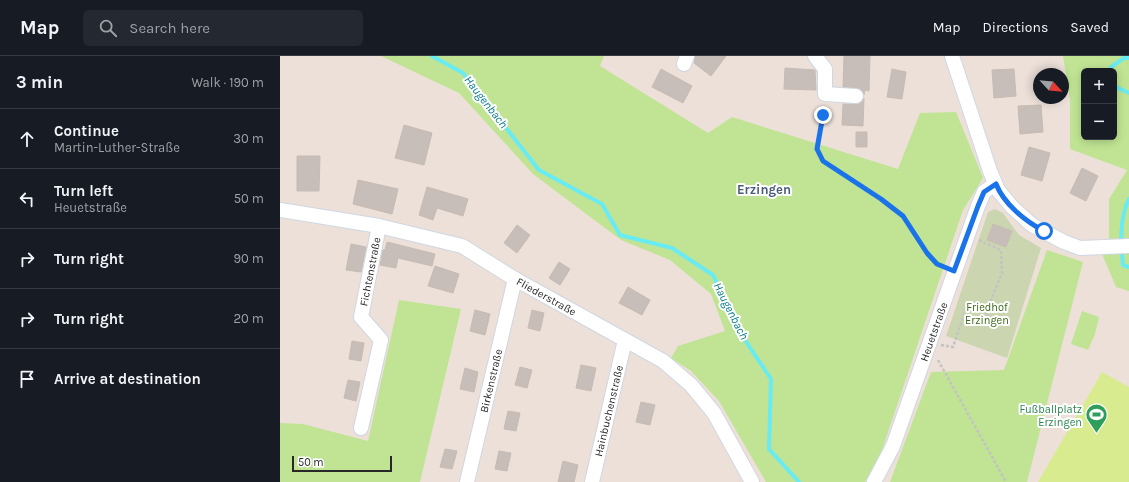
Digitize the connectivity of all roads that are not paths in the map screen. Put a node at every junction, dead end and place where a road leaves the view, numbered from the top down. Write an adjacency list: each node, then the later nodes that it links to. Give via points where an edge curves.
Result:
1 (815, 56): 3 (street, via 825,69 825,94)
2 (952, 56): 4 (street)
3 (856, 96)
4 (996, 184): 7 (street, via 1012,207 1032,225 1064,242 1080,248); 14 (street, Heuetstraße, via 984,192 978,206 893,446)
5 (280, 210): 6 (street, Fliederstraße)
6 (379, 226): 8 (street, Fliederstraße, via 462,246); 10 (street, Fichtenstraße, via 361,317 381,340)
7 (1129, 246)
8 (515, 279): 9 (street, Fliederstraße); 11 (street, Birkenstraße)
9 (625, 340): 12 (street, Hainbuchenstraße); 13 (street, Fliederstraße, via 663,361 691,385 714,413)
10 (361, 428)
11 (467, 482)
12 (592, 482)
13 (752, 482)
14 (874, 482)

